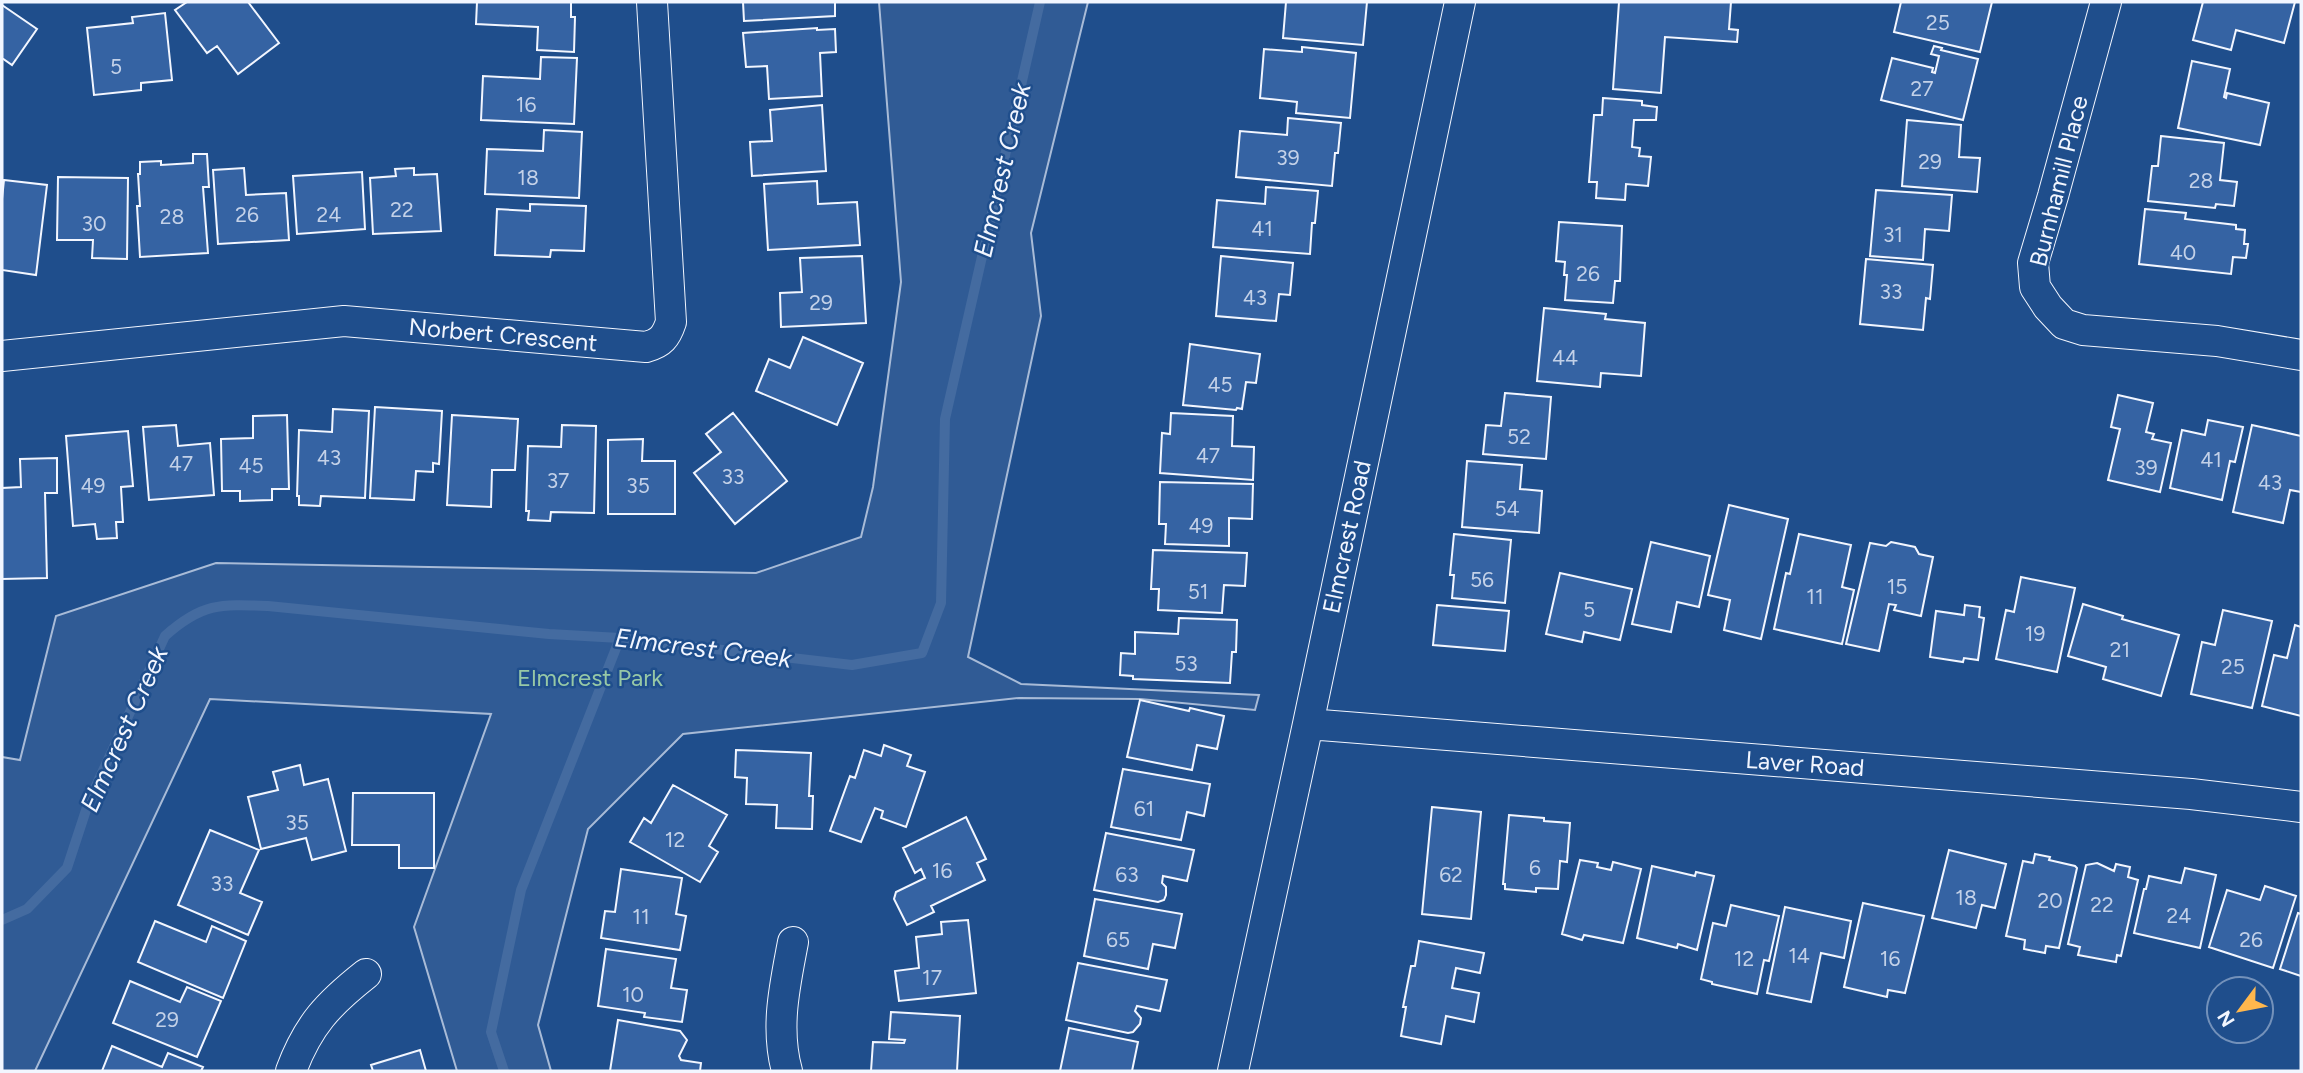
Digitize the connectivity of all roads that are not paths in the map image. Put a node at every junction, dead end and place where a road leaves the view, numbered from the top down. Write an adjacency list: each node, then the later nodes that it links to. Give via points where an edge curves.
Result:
1 (652, 2): 5 (street, Norbert Crescent, via 671,322 658,344 646,347 344,321)
2 (1460, 2): 6 (street, Elmcrest Road)
3 (2106, 2): 4 (street, Burnhamill Place, via 2033,263 2035,287 2064,324 2083,330 2217,341)
4 (2301, 355)
5 (2, 356)
6 (1308, 724): 7 (street, Laver Road, via 2191,794); 12 (street, Elmcrest Road)
7 (2301, 807)
8 (793, 942): 11 (street, via 781,1011)
9 (366, 974): 10 (street, via 316,1021)
10 (291, 1071)
11 (787, 1071)
12 (1233, 1071)

